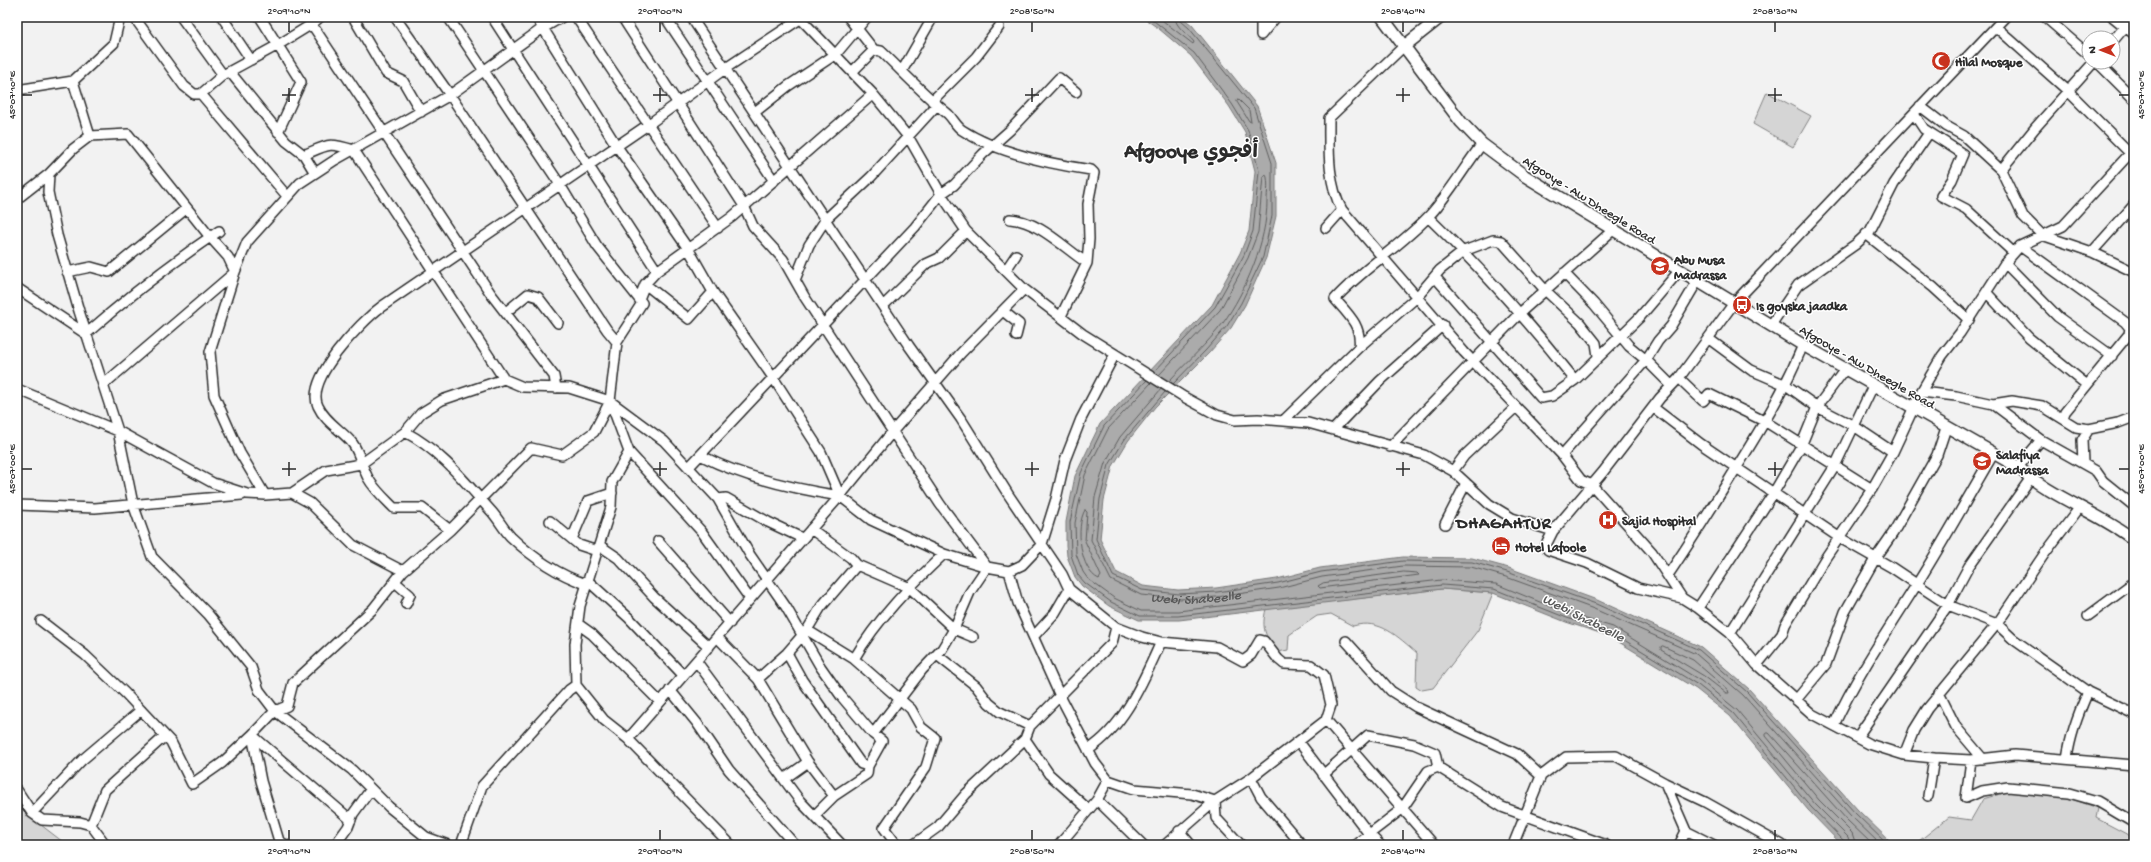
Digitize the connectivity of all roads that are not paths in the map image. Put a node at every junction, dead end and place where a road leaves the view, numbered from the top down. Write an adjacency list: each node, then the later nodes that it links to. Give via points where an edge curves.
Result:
1 (120, 17): 51 (street, via 114,43)
2 (134, 17): 56 (street, via 184,86 194,94)
3 (181, 17): 50 (street)
4 (222, 17): 43 (street)
5 (260, 17): 37 (street)
6 (320, 17): 29 (street)
7 (352, 17): 63 (street, via 386,73 403,81)
8 (395, 17): 58 (street)
9 (448, 17): 45 (street)
10 (492, 17): 40 (street)
11 (536, 17): 33 (street)
12 (562, 17): 33 (street)
13 (576, 17): 66 (street)
14 (622, 17): 60 (street)
15 (665, 17): 52 (street)
16 (691, 17): 44 (street)
17 (848, 17): 34 (street)
18 (867, 17): 34 (street)
19 (933, 17): 48 (street)
20 (1261, 17): 21 (street, via 1261,35)
21 (1276, 17)
22 (1382, 17): 38 (main road, Afgooye - Aw Dheegle Road)
23 (1441, 17): 38 (main road)
24 (2005, 17): 31 (street)
25 (2045, 17): 39 (street)
26 (2113, 17): 32 (street)
27 (2133, 17): 32 (street)
28 (801, 18): 42 (street); 44 (street)
29 (309, 21): 37 (street); 68 (street)
30 (999, 27): 61 (street)
31 (1996, 27): 54 (street); 62 (street)
32 (2125, 27): 35 (street); 36 (street)
33 (543, 28): 40 (street); 73 (street)
34 (858, 28): 41 (street); 42 (street)
35 (2121, 32)
36 (2134, 34)
37 (278, 45): 43 (street); 67 (street, via 301,82)
38 (1403, 48): 72 (main road, Afgooye - Aw Dheegle Road, via 1461,122); 92 (street, via 1329,118 1332,181 1336,199)
39 (2081, 48)
40 (512, 49): 45 (street); 78 (street)
41 (874, 50): 48 (street, via 881,51); 49 (street)
42 (836, 54): 49 (street); 64 (street)
43 (251, 60): 50 (street)
44 (726, 68): 52 (street); 64 (street)
45 (484, 70): 58 (street); 84 (street)
46 (2088, 70): 54 (street)
47 (2104, 70): 59 (street)
48 (902, 71): 61 (street)
49 (852, 72): 57 (street)
50 (226, 73): 56 (street); 67 (street)
51 (73, 81): 53 (street); 70 (street)
52 (708, 82): 60 (street); 83 (street)
53 (17, 90)
54 (2068, 91): 76 (street); 80 (street)
55 (1076, 92): 74 (street, via 1059,78)
56 (202, 94): 86 (street)
57 (874, 94): 71 (street); 79 (street, via 813,145)
58 (450, 95): 63 (street); 90 (street)
59 (2134, 99)
60 (678, 102): 66 (street); 89 (street)
61 (934, 104): 71 (street); 74 (street, via 949,115 961,130)
62 (1920, 106): 65 (street); 80 (street, via 1964,136)
63 (421, 112): 68 (street)
64 (755, 112): 79 (street)
65 (1914, 114): 69 (street); 134 (street)
66 (649, 124): 73 (street); 96 (street)
67 (278, 132): 77 (street)
68 (384, 133): 75 (street); 105 (street)
69 (1929, 133): 101 (street, via 1894,184); 109 (street, via 1963,154 1952,180 1941,196 1966,208)
70 (90, 136): 82 (street); 91 (street, via 128,134)
71 (909, 138): 85 (street); 94 (street)
72 (1482, 144): 93 (street); 98 (main road, Afgooye - Aw Dheegle Road, via 1525,176)
73 (616, 145): 78 (street); 106 (street)
74 (994, 145): 85 (street, via 954,185); 112 (street, via 1052,164 1091,170 1094,173 1088,204 1089,238)
75 (354, 150): 77 (street, via 330,144); 81 (street); 119 (street)
76 (2132, 151): 102 (street, via 2063,226)
77 (304, 155): 81 (street)
78 (588, 164): 84 (street); 116 (street)
79 (792, 167): 83 (street); 94 (street)
80 (2001, 170): 102 (street, via 2023,216)
81 (315, 173): 86 (street)
82 (49, 174): 87 (street); 117 (street, via 48,192)
83 (774, 181): 89 (street)
84 (560, 183): 90 (street); 133 (street, via 597,246)
85 (941, 194): 100 (street); 124 (street, via 915,227)
86 (287, 196): 118 (street, via 248,242)
87 (17, 200)
88 (2134, 205): 108 (street)
89 (744, 206): 96 (street); 123 (street, via 753,226 783,259)
90 (525, 207): 105 (street); 149 (street)
91 (187, 208): 103 (street); 117 (street, via 109,272 91,267)
92 (1342, 210): 97 (street); 111 (street)
93 (1428, 217): 107 (street); 111 (street)
94 (826, 219): 123 (street, via 809,245); 124 (street)
95 (1010, 219): 112 (street, via 1043,230)
96 (718, 228): 106 (street)
97 (1326, 228)
98 (1613, 230): 115 (main road, Afgooye - Aw Dheegle Road); 121 (street)
99 (219, 231): 103 (street)
100 (966, 231): 114 (street); 135 (street, via 939,258 926,264)
101 (1866, 234): 140 (street, via 1933,287); 144 (street, via 1798,285)
102 (2042, 235): 104 (street); 108 (street)
103 (210, 237): 118 (street, via 228,257); 145 (street, via 115,308)
104 (2020, 246): 109 (street); 155 (street, via 2125,322 2130,328 2130,334)
105 (463, 250): 119 (street); 137 (street, via 491,294)
106 (688, 250): 116 (street); 130 (street)
107 (1464, 251): 122 (street); 129 (street, via 1493,240 1501,241); 138 (street)
108 (2092, 252): 120 (street)
109 (2014, 253): 113 (street)
110 (1016, 255): 114 (street)
111 (1383, 258): 132 (street); 152 (street, via 1351,281 1335,299 1357,325 1361,336)
112 (1086, 263): 139 (street)
113 (2005, 263): 131 (street); 155 (street, via 2058,317)
114 (1006, 270): 128 (street)
115 (1680, 270): 125 (main road, Afgooye - Aw Dheegle Road); 146 (street, via 1640,318)
116 (657, 271): 126 (street)
117 (68, 272): 145 (street)
118 (235, 272): 164 (street); 212 (street, via 210,352 214,395 240,453)
119 (433, 272): 160 (street); 198 (street, via 364,320 353,331 320,379 316,390 317,405 353,444)
120 (2134, 272)
121 (1564, 273): 129 (street); 146 (street)
122 (1435, 277): 132 (street); 150 (street)
123 (795, 280): 142 (street)
124 (866, 280): 135 (street); 142 (street)
125 (1698, 280): 134 (main road, Afgooye - Aw Dheegle Road); 156 (street, via 1671,326)
126 (645, 284): 130 (street, via 689,319); 133 (street)
127 (17, 288): 145 (street)
128 (1024, 289): 136 (street); 139 (street)
129 (1545, 290): 138 (street); 154 (street, via 1580,323 1596,343)
130 (713, 292): 161 (street)
131 (1986, 293): 140 (street); 166 (street, via 2029,338)
132 (1417, 297): 143 (street); 152 (street)
133 (639, 299): 149 (street, via 642,303)
134 (1734, 303): 144 (main road, Afgooye - Aw Dheegle Road); 148 (street)
135 (883, 306): 163 (street)
136 (1003, 311): 147 (street, via 1019,324); 163 (street)
137 (506, 312): 141 (street, via 528,294 538,297); 169 (street, via 554,376)
138 (1521, 312): 150 (street); 162 (street)
139 (1061, 316): 153 (street, via 1083,334)
140 (1969, 320): 171 (street, via 1942,356)
141 (558, 323)
142 (823, 325): 161 (street); 187 (street)
143 (1443, 325): 157 (street); 185 (street, via 1380,381)
144 (1772, 325): 151 (main road, Afgooye - Aw Dheegle Road)
145 (86, 334): 164 (street)
146 (1620, 335): 154 (street); 156 (street, via 1628,346)
147 (1016, 336)
148 (1709, 339): 159 (street); 165 (street, via 1751,370)
149 (617, 342): 172 (street)
150 (1492, 342): 157 (street); 162 (street, via 1541,398 1552,396)
151 (1803, 345): 158 (main road, Afgooye - Aw Dheegle Road); 165 (street)
152 (1360, 347): 180 (street)
153 (1115, 354): 180 (street, via 1217,415 1235,420); 231 (street, via 1081,419 1065,460)
154 (1598, 356): 162 (street)
155 (2112, 356): 166 (street)
156 (1646, 360): 167 (street); 195 (street)
157 (1473, 361): 174 (street); 191 (street)
158 (1846, 368): 168 (main road, Afgooye - Aw Dheegle Road); 175 (street)
159 (1679, 378): 167 (street); 181 (street, via 1703,401 1709,394)
160 (504, 379): 169 (street, via 523,387); 188 (street, via 442,400 421,413)
161 (774, 379): 196 (street, via 720,433); 213 (street, via 821,452)
162 (1575, 380)
163 (936, 382): 187 (street); 231 (street)
164 (104, 385): 186 (street)
165 (1786, 385): 175 (street); 181 (street)
166 (2087, 385): 179 (street)
167 (1672, 386): 176 (street)
168 (1873, 386): 177 (main road, Afgooye - Aw Dheegle Road); 182 (street)
169 (556, 388): 172 (street, via 569,388)
170 (17, 389): 186 (street)
171 (1921, 392): 173 (street); 177 (street)
172 (610, 401): 192 (street); 200 (street, via 664,441); 214 (street, via 594,432 562,455 531,448)
173 (1994, 404): 179 (street, via 2012,401 2042,406); 189 (street)
174 (1516, 407): 195 (street); 203 (street, via 1464,456)
175 (1817, 407): 182 (street); 190 (street)
176 (1654, 408): 201 (street, via 1701,444); 206 (street)
177 (1913, 408): 183 (main road, Afgooye - Aw Dheegle Road); 193 (street)
178 (2134, 417): 184 (street)
179 (2063, 418): 184 (street, via 2076,427)
180 (1284, 420): 185 (street)
181 (1766, 422): 190 (street); 201 (street)
182 (1854, 426): 193 (street); 199 (street)
183 (1946, 428): 194 (main road, Afgooye - Aw Dheegle Road); 234 (street, via 1938,455)
184 (2089, 429): 197 (street, via 2082,440)
185 (1333, 430): 191 (street)
186 (118, 431): 210 (street, via 213,483); 216 (street)
187 (893, 431): 213 (street); 236 (street, via 940,504)
188 (405, 432): 198 (street); 214 (street, via 420,439 437,453)
189 (2041, 440): 197 (street); 202 (street)
190 (1801, 446): 199 (street); 211 (street)
191 (1390, 447): 203 (street, via 1424,455)
192 (629, 452): 209 (street, via 612,482); 248 (street, via 702,532)
193 (1893, 452): 207 (street)
194 (1994, 453): 202 (main road, Afgooye - Aw Dheegle Road); 244 (street)
195 (1562, 455): 206 (street, via 1581,480)
196 (702, 456): 200 (street); 213 (street, via 725,468 815,492)
197 (2083, 463): 218 (street, via 2096,471 2103,481)
198 (361, 464): 208 (street, via 326,470); 224 (street, via 369,479 394,508 422,508)
199 (1835, 466): 207 (street); 220 (street)
200 (689, 467): 215 (street)
201 (1737, 467): 211 (street); 239 (street)
202 (2018, 467): 204 (main road, Afgooye - Aw Dheegle Road)
203 (1454, 471): 205 (street)
204 (2030, 479): 219 (main road, Afgooye - Aw Dheegle Road); 250 (street, via 1969,566)
205 (1466, 483): 222 (street); 225 (street, via 1489,504 1512,518)
206 (1592, 485): 225 (street); 239 (street, via 1652,552)
207 (1872, 489): 227 (street)
208 (292, 493): 212 (street); 237 (street, via 310,503 353,545)
209 (612, 493): 228 (street, via 588,501); 232 (street, via 611,508)
210 (247, 494): 212 (street); 216 (street)
211 (1773, 494): 220 (street); 251 (street)
212 (265, 495)
213 (840, 496): 223 (street); 233 (street, via 871,520)
214 (479, 499): 224 (street); 242 (street, via 510,536 539,561 565,577)
215 (718, 499): 226 (street, via 726,498); 240 (street)
216 (133, 504): 217 (street, via 95,508); 283 (street, via 152,557 208,614 251,667 259,690)
217 (17, 505)
218 (2134, 506)
219 (2080, 507): 229 (main road, Afgooye - Aw Dheegle Road); 256 (street, via 2043,556)
220 (1805, 514): 227 (street); 260 (street)
221 (550, 520): 228 (street)
222 (1446, 524)
223 (811, 529): 226 (street); 235 (street)
224 (450, 530): 237 (street)
225 (1553, 531): 247 (street, via 1546,545 1548,550 1588,563 1638,588)
226 (802, 538): 240 (street)
227 (1840, 538): 234 (street); 271 (street, via 1785,624 1782,634)
228 (572, 539): 232 (street, via 579,545)
229 (2134, 540)
230 (658, 541): 254 (street)
231 (1042, 544): 238 (street, via 1022,565); 246 (street)
232 (598, 548): 242 (street); 266 (street, via 618,558 654,598)
233 (944, 554): 236 (street); 245 (street)
234 (1875, 559): 244 (street); 280 (street, via 1845,612 1826,664)
235 (857, 565): 245 (street); 259 (street, via 821,607)
236 (987, 568): 238 (street); 258 (street, via 970,592)
237 (403, 571): 241 (street)
238 (1009, 571): 261 (street, via 1018,603)
239 (1668, 575): 247 (street)
240 (767, 579): 248 (street); 259 (street)
241 (395, 582): 249 (street, via 410,594); 283 (street, via 373,609 293,683 287,706)
242 (586, 582): 255 (street); 272 (street, via 629,618)
243 (2134, 582): 252 (street)
244 (1916, 585): 250 (street); 286 (street, via 1887,629)
245 (910, 588): 258 (street); 269 (street, via 866,639)
246 (1069, 589): 257 (street); 261 (street, via 1056,613)
247 (1682, 598): 251 (street)
248 (750, 599): 254 (street)
249 (406, 604)
250 (1948, 605): 256 (street); 291 (street)
251 (1698, 608): 260 (street)
252 (2088, 616)
253 (41, 621): 282 (street, via 85,656)
254 (730, 623): 262 (street)
255 (578, 624): 274 (street, via 575,644); 281 (street, via 592,634)
256 (1998, 624): 276 (street, via 2013,638); 277 (street)
257 (1116, 626): 265 (street); 278 (street, via 1112,643)
258 (954, 629): 263 (street); 268 (street)
259 (804, 633): 267 (street); 269 (street); 288 (street, via 841,696)
260 (1730, 633): 271 (street)
261 (1034, 636): 278 (street)
262 (717, 637): 266 (street); 273 (street)
263 (973, 637)
264 (1346, 641): 307 (street, via 1391,691 1416,707 1517,754)
265 (1161, 642): 285 (street, via 1217,647 1243,661 1251,655 1260,640 1264,641 1284,664 1311,665 1324,675 1331,705); 296 (street, via 1135,698 1103,740)
266 (709, 647): 270 (street)
267 (787, 653): 273 (street); 304 (street, via 802,680 861,764)
268 (937, 655): 279 (street, via 922,670); 287 (street, via 976,686 1000,712)
269 (854, 659): 279 (street)
270 (697, 662): 272 (street); 309 (street)
271 (1757, 665): 280 (street)
272 (683, 675): 275 (street)
273 (758, 679): 302 (street)
274 (576, 685): 292 (street, via 604,720); 333 (street, via 529,732 482,786)
275 (670, 690): 281 (street); 335 (street, via 697,723 729,770)
276 (2088, 692): 284 (street); 300 (street, via 2078,713)
277 (1939, 693): 297 (street, via 1914,730); 299 (street, via 1956,727)
278 (1060, 696): 287 (street); 296 (street)
279 (901, 699): 288 (street); 337 (street, via 911,709 921,727 935,738 926,767 884,828)
280 (1796, 700): 286 (street, via 1812,714)
281 (660, 702): 292 (street)
282 (141, 710): 290 (street); 320 (street, via 82,760)
283 (275, 711): 289 (street); 312 (street, via 352,770)
284 (2134, 714)
285 (1326, 720): 294 (street); 295 (street)
286 (1834, 725): 291 (street)
287 (1030, 726): 293 (street)
288 (873, 734): 304 (street, via 882,741)
289 (252, 735): 290 (street, via 222,763 192,784 171,742); 323 (street); 330 (street, via 261,781 279,841)
290 (165, 736): 325 (street, via 106,790)
291 (1858, 736): 297 (street, via 1869,744)
292 (628, 739): 334 (street)
293 (1025, 739): 319 (street, via 1049,774); 338 (street, via 966,794 938,827)
294 (1299, 742): 306 (street); 308 (street)
295 (1352, 749): 305 (street, via 1368,735 1391,738 1435,753); 306 (street); 318 (street)
296 (1088, 750): 310 (street)
297 (1904, 755): 298 (street)
298 (1934, 758): 301 (street); 315 (street)
299 (1983, 759): 300 (street, via 2015,755); 301 (street)
300 (2067, 759): 303 (street)
301 (1971, 760): 324 (street, via 1966,798 1982,791 2008,787 2069,793 2097,801)
302 (808, 762): 309 (street); 314 (street)
303 (2134, 765)
304 (868, 766): 314 (street, via 867,774)
305 (1438, 767): 318 (street, via 1428,771); 322 (street, via 1502,807)
306 (1323, 775): 328 (street)
307 (1541, 776): 311 (street, via 1566,756 1616,756); 322 (street)
308 (1251, 778): 317 (street); 344 (street, via 1261,797)
309 (784, 779): 321 (street, via 800,801)
310 (1108, 780): 316 (street); 317 (street, via 1134,789 1192,794)
311 (1665, 783): 327 (street); 352 (street)
312 (371, 789): 323 (street); 332 (street, via 426,837)
313 (17, 790): 320 (street)
314 (834, 796): 321 (street)
315 (1928, 796)
316 (1097, 800): 319 (street); 340 (street)
317 (1215, 801): 326 (street); 343 (street, via 1216,818)
318 (1402, 809): 328 (street); 347 (street)
319 (1089, 810): 339 (street)
320 (32, 813): 325 (street, via 42,820)
321 (815, 815): 336 (street)
322 (1524, 815): 348 (street); 349 (street)
323 (351, 820): 331 (street)
324 (2134, 823)
325 (91, 825): 329 (street)
326 (1179, 831): 341 (street); 342 (street)
327 (1686, 831): 350 (street); 351 (street)
328 (1369, 834): 345 (street); 346 (street)
329 (106, 845)
330 (286, 845)
331 (335, 845)
332 (448, 845)
333 (461, 845)
334 (731, 845)
335 (795, 845)
336 (842, 845)
337 (897, 845)
338 (913, 845)
339 (1059, 845)
340 (1143, 845)
341 (1165, 845)
342 (1191, 845)
343 (1241, 845)
344 (1302, 845)
345 (1355, 845)
346 (1380, 845)
347 (1434, 845)
348 (1513, 845)
349 (1606, 845)
350 (1679, 845)
351 (1714, 845)
352 (1782, 845)

